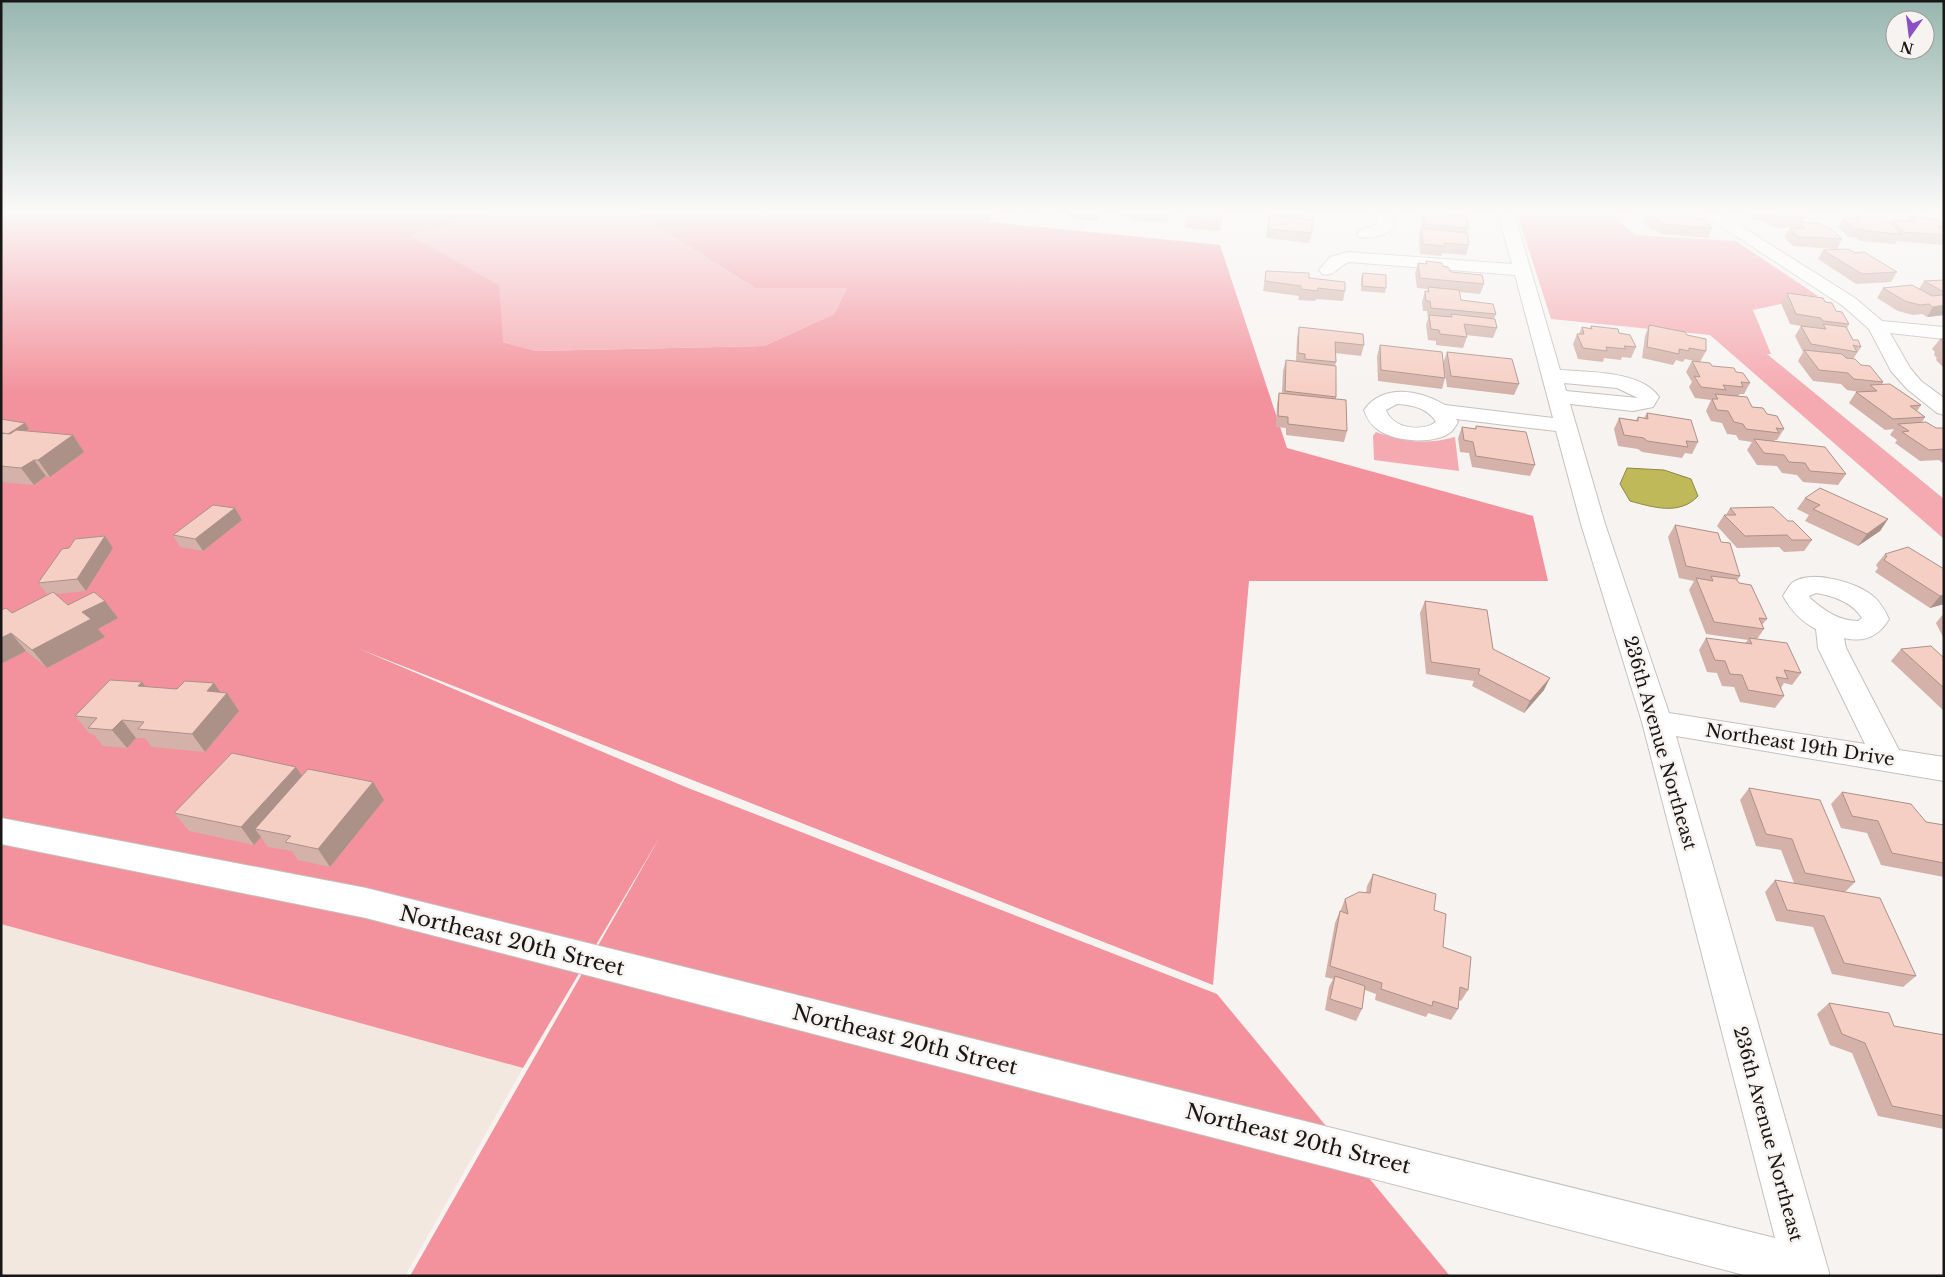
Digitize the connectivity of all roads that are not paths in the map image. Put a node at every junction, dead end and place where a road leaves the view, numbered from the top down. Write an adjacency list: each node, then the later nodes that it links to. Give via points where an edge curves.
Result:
1 (1524, 273): 7 (street, 236th Avenue Northeast)
2 (1803, 273): 3 (street, via 1849,302)
3 (1877, 326): 4 (street); 5 (street, via 1901,371)
4 (1944, 334)
5 (1944, 409)
6 (1440, 411): 7 (street)
7 (1567, 426): 9 (street, 236th Avenue Northeast)
8 (1829, 625): 10 (street, via 1832,648)
9 (1656, 722): 10 (street, Northeast 19th Drive); 13 (street, 236th Avenue Northeast)
10 (1888, 759): 11 (street, Northeast 19th Drive)
11 (1944, 769)
12 (1, 831): 13 (street, Northeast 20th Street, via 366,904)
13 (1806, 1272)

